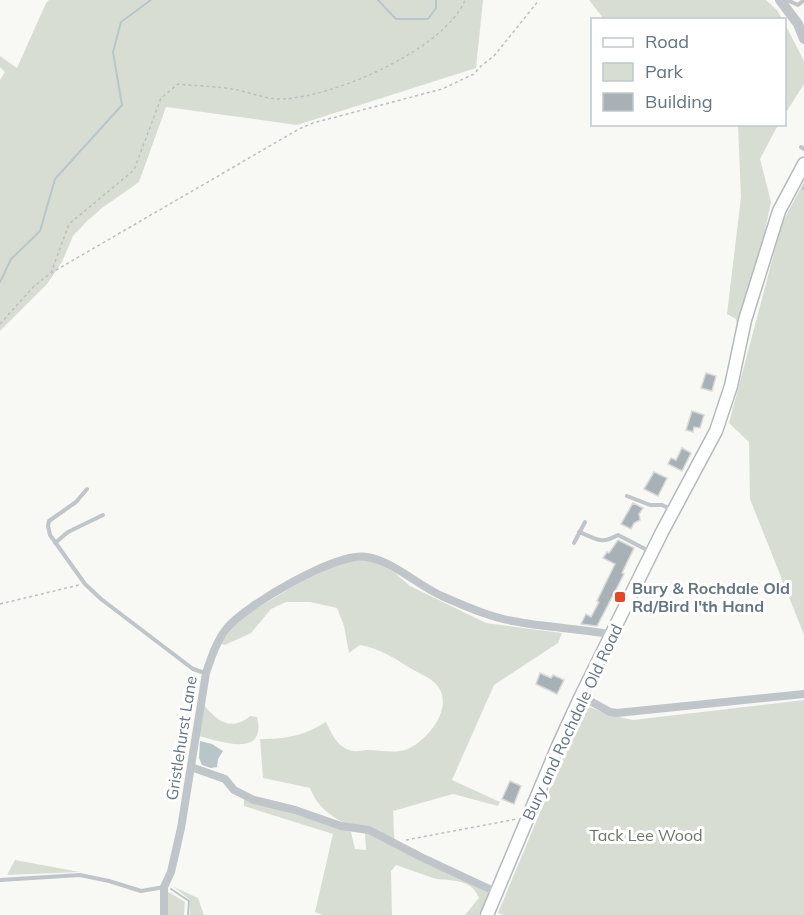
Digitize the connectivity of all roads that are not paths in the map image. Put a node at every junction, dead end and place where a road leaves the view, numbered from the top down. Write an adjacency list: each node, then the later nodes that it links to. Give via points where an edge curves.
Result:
1 (780, 0): 4 (street)
2 (787, 0): 3 (lane, via 798,5)
3 (804, 0)
4 (804, 39)
5 (804, 164): 8 (main road, Bury and Rochdale Old Road, via 779,211 716,431)
6 (87, 489): 12 (lane, via 49,521 48,531)
7 (627, 496): 8 (lane)
8 (674, 510): 14 (main road, Bury and Rochdale Old Road)
9 (103, 515): 12 (lane)
10 (585, 522): 11 (lane)
11 (579, 532): 13 (lane); 14 (lane, via 602,541 618,535)
12 (55, 543): 16 (lane, via 101,600 193,669)
13 (574, 543)
14 (652, 552): 15 (main road, Bury and Rochdale Old Road)
15 (611, 636): 16 (street, Gristlehurst Lane, via 499,618 443,597 377,560 360,556 311,572 233,622 220,639); 18 (main road, Bury and Rochdale Old Road)
16 (206, 673): 19 (street, Gristlehurst Lane)
17 (804, 694): 18 (street, via 617,713)
18 (581, 696): 22 (main road, Bury and Rochdale Old Road)
19 (191, 767): 21 (street, Gristlehurst Lane, via 174,861); 22 (street, via 225,779 234,790 254,800 369,830)
20 (0, 880): 21 (lane, via 80,875 141,891)
21 (164, 887): 23 (street, Gristlehurst Lane)
22 (496, 892): 24 (main road, Bury and Rochdale Old Road)
23 (164, 915)
24 (487, 915)

